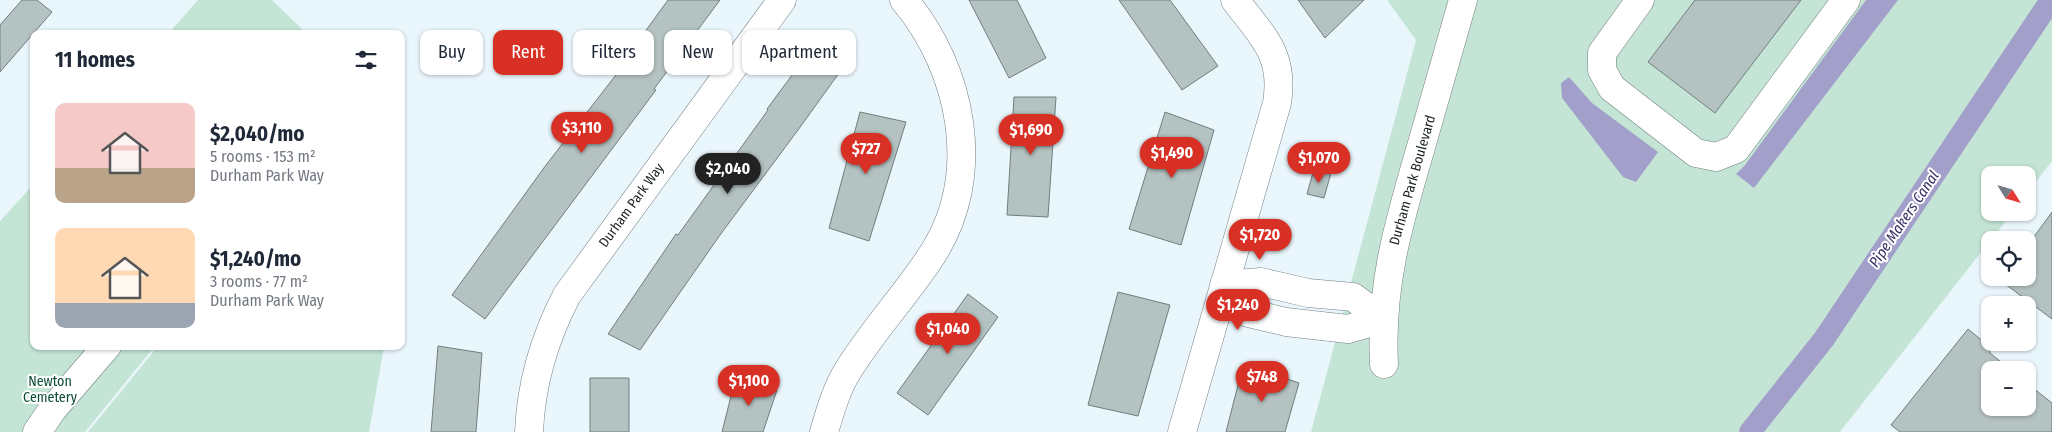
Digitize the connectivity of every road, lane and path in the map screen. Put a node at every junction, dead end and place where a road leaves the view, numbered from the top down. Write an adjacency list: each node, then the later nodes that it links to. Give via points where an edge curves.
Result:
1 (782, 0): 14 (street, Durham Park Way, via 567,296 540,358)
2 (904, 0): 15 (street, via 935,44 956,100 960,140 957,189 934,253 846,373)
3 (1235, 0): 7 (street, via 1276,58 1279,88)
4 (1463, 0): 9 (street, Durham Park Boulevard, via 1397,229 1386,282)
5 (1640, 0): 6 (street, via 1602,53 1602,70 1612,88 1696,153 1716,157 1736,149)
6 (1846, 0)
7 (1224, 285): 8 (street, via 1261,282); 10 (street, via 1248,313); 16 (street)
8 (1318, 294): 9 (street, via 1353,297); 10 (street)
9 (1383, 319): 10 (street, via 1348,329); 12 (street, Durham Park Boulevard)
10 (1314, 327)
11 (104, 350): 13 (street)
12 (1384, 364)
13 (37, 432)
14 (529, 432)
15 (824, 432)
16 (1182, 432)

